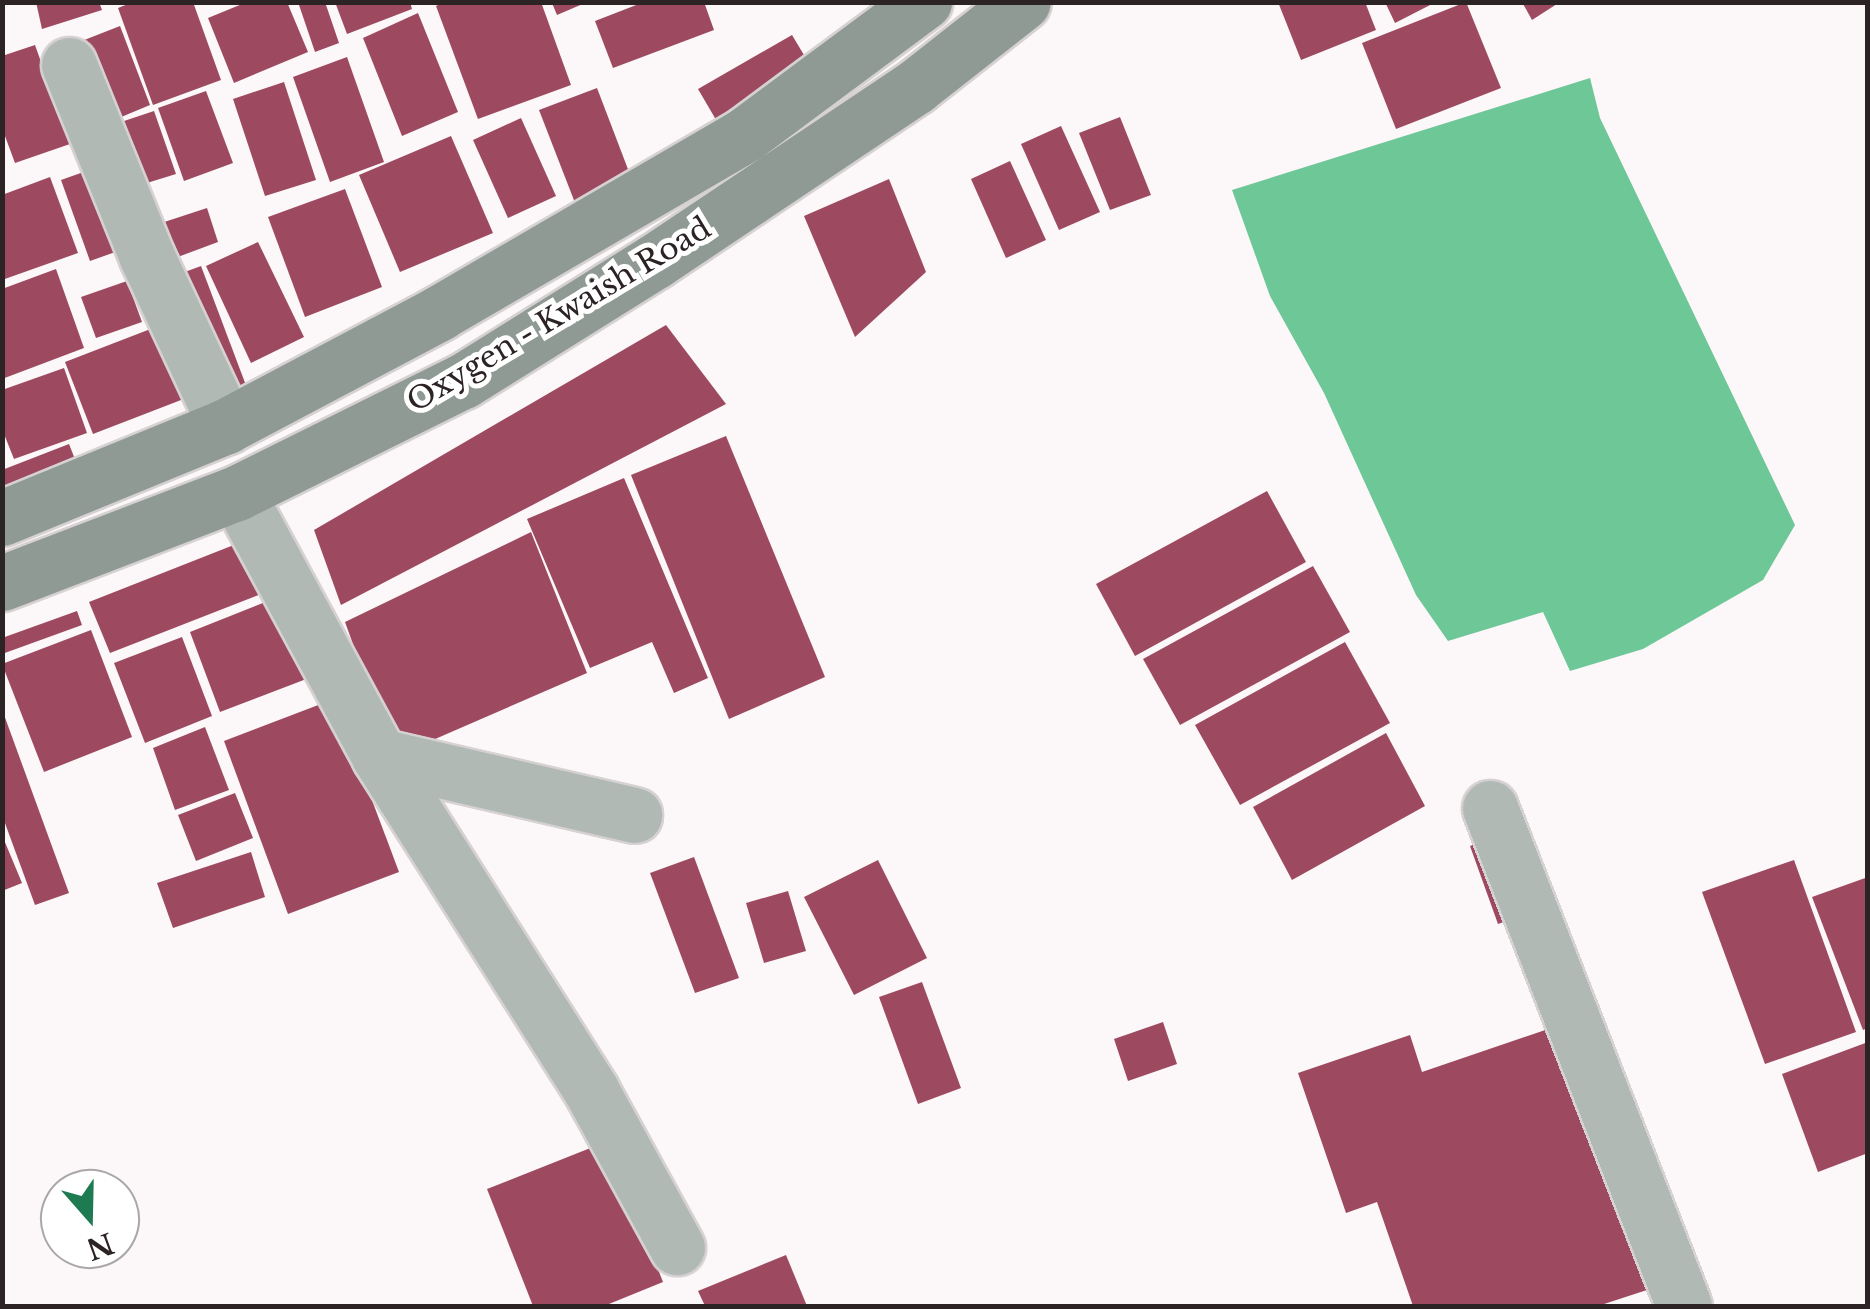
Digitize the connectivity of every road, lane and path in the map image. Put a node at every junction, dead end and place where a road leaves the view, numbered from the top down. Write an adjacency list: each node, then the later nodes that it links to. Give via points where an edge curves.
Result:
1 (924, 2): 4 (main road, Oxygen - Kwaish Road, via 746,134 438,314)
2 (1023, 2): 5 (main road, Oxygen - Kwaish Road, via 899,98 463,381)
3 (69, 65): 4 (street, via 147,257)
4 (226, 426): 6 (main road, Oxygen - Kwaish Road)
5 (237, 493): 7 (main road, Oxygen - Kwaish Road); 8 (street)
6 (2, 518)
7 (2, 584)
8 (379, 756): 10 (street); 11 (street, via 592,1092)
9 (1490, 808): 12 (street)
10 (634, 816)
11 (676, 1247)
12 (1684, 1306)

